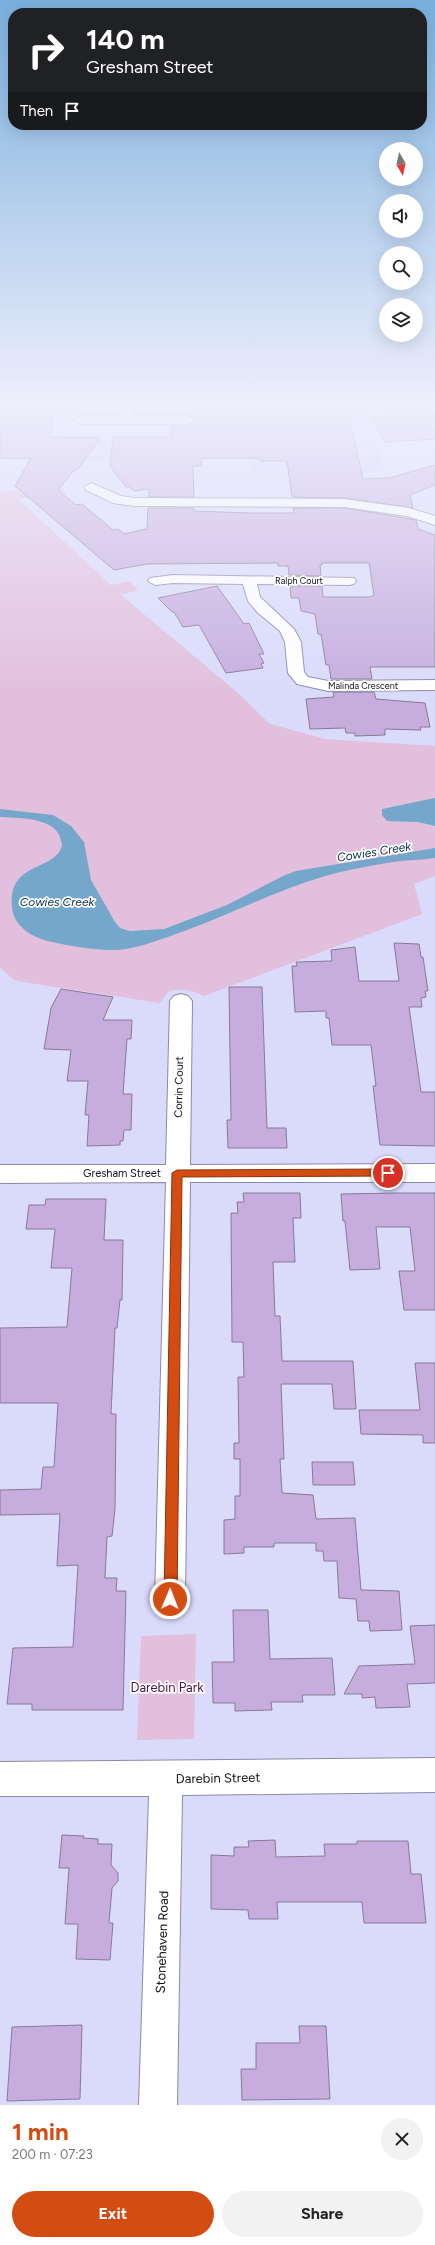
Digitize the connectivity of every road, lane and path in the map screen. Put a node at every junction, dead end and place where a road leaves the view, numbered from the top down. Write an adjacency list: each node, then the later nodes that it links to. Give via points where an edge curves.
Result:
1 (120, 500): 2 (street, via 344,503)
2 (432, 517)
3 (248, 580): 4 (street, Ralph Court); 5 (street, Ralph Court); 6 (street, Malinda Crescent, via 253,598 286,629 293,642 296,673 303,681 328,686)
4 (155, 581)
5 (349, 581)
6 (435, 685)
7 (181, 1001): 8 (street, Corrin Court)
8 (177, 1173): 9 (street, Gresham Street); 10 (street, Gresham Street); 11 (street, Corrin Court)
9 (435, 1173)
10 (0, 1174)
11 (170, 1599)
12 (435, 1775): 14 (street, Darebin Street)
13 (0, 1779): 14 (street, Darebin Street)
14 (166, 1779): 15 (street, Stonehaven Road)
15 (158, 2105)

